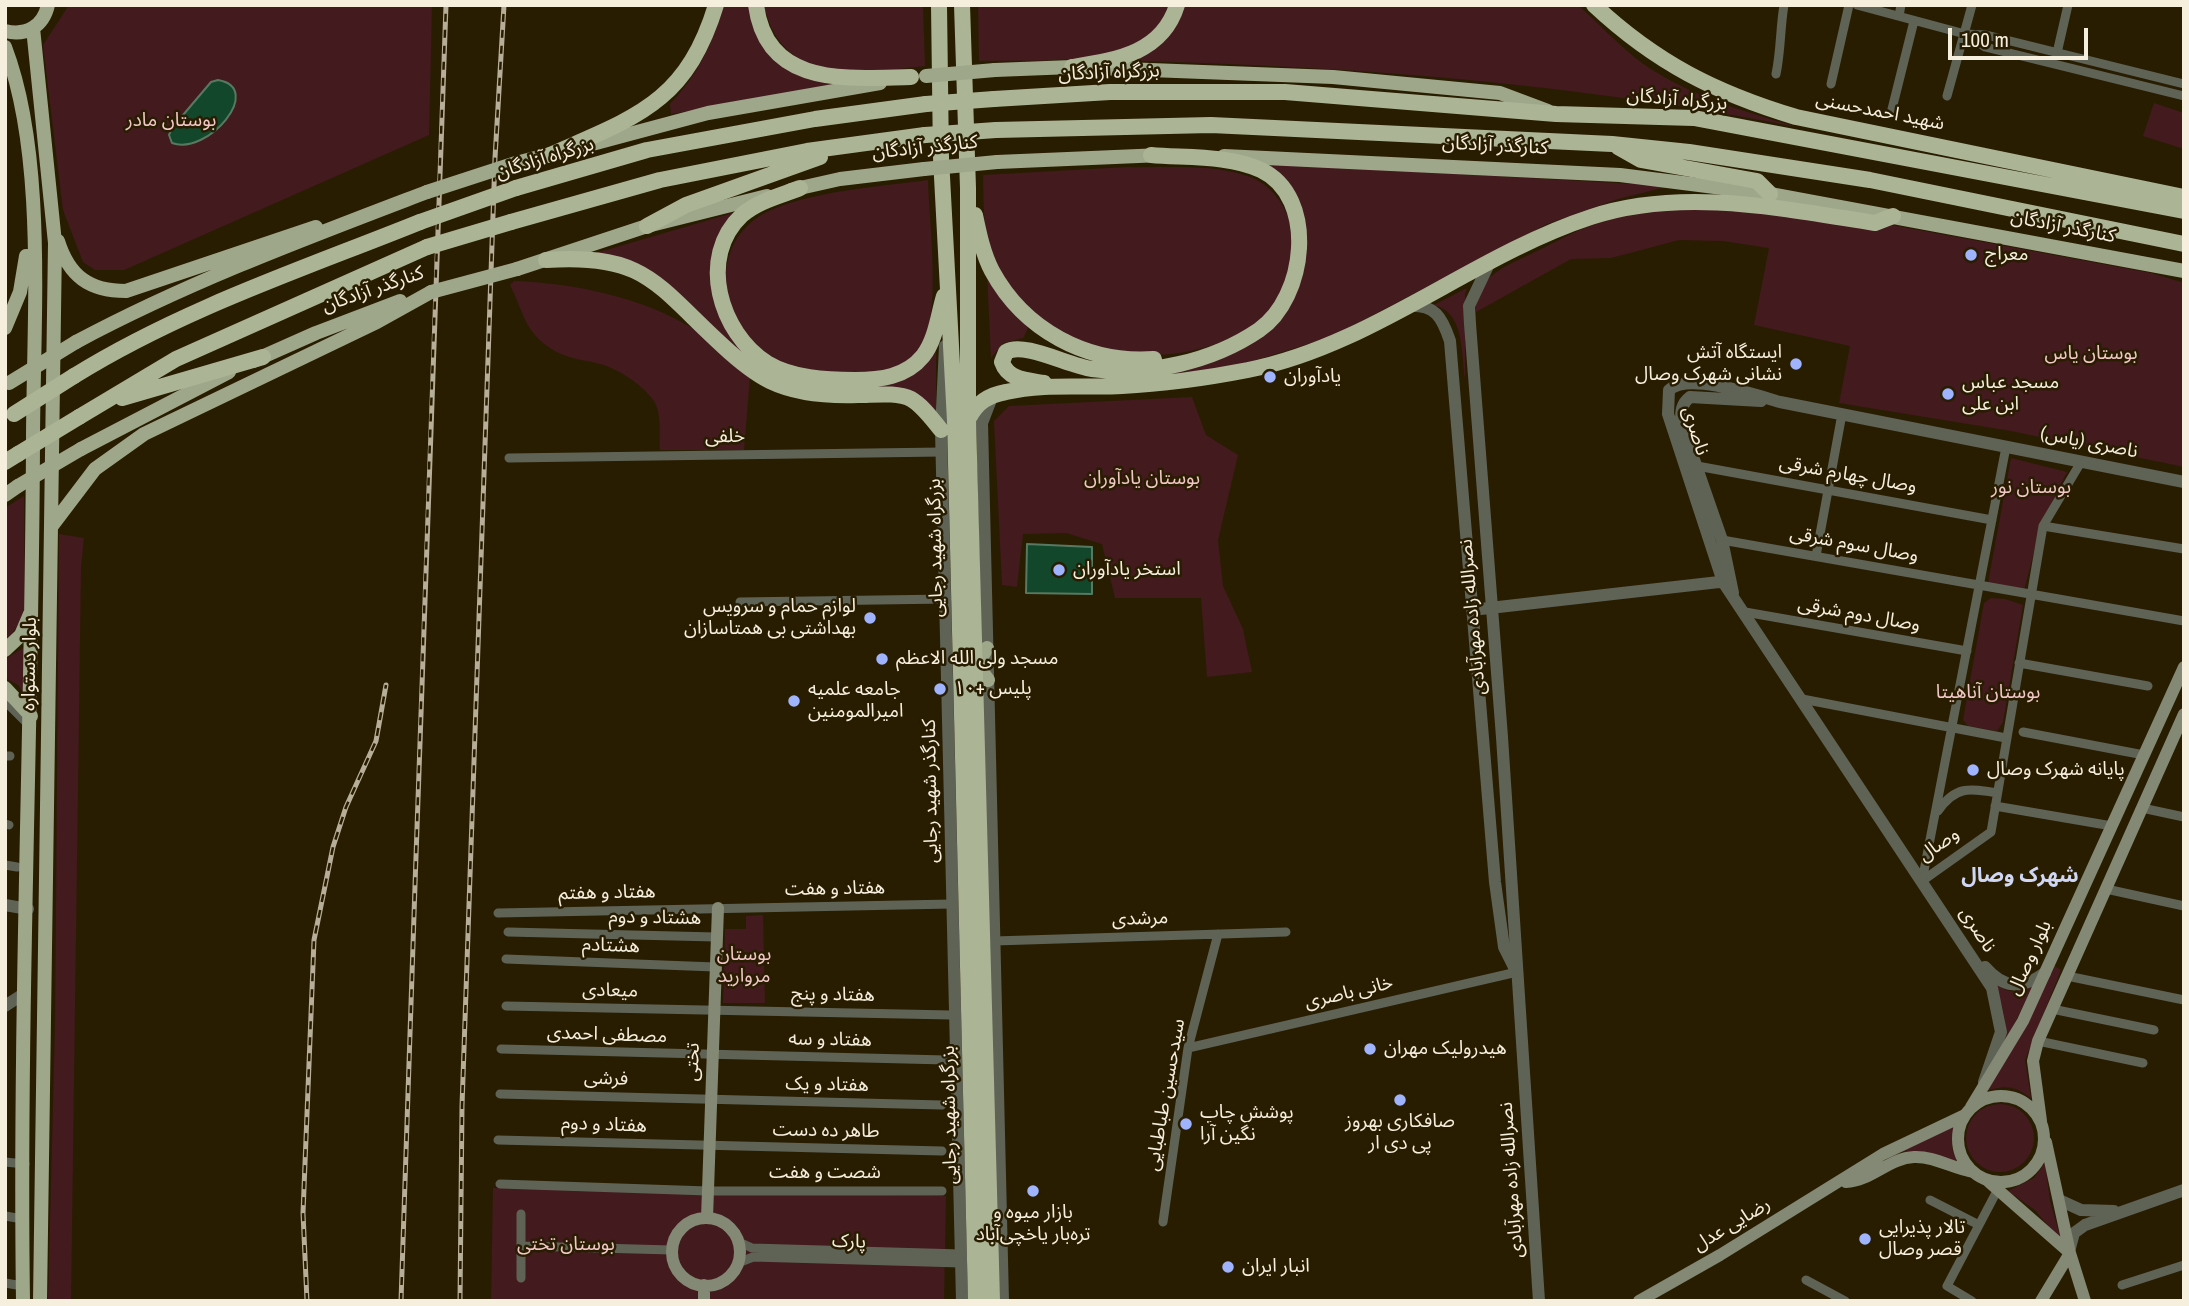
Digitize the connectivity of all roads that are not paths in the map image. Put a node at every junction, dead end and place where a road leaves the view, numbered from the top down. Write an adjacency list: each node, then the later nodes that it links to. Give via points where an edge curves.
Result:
1 (48, 5): 18 (main road)
2 (716, 5): 36 (highway, via 696,55 661,99 622,123)
3 (756, 5): 27 (highway, via 770,41 802,69 828,78)
4 (939, 5): 52 (highway, بزرگراه شهید رجایی, via 938,83)
5 (962, 5): 39 (highway, بزرگراه شهید رجایی)
6 (1177, 5): 24 (highway, via 1158,37 1132,55)
7 (1594, 5): 17 (highway, شهید احمدحسنی)
8 (1603, 5): 17 (street)
9 (1784, 5): 26 (street)
10 (1849, 5): 28 (street)
11 (1857, 5): 15 (street)
12 (1900, 5): 15 (street)
13 (1972, 5): 20 (street)
14 (2068, 5): 22 (street)
15 (1899, 16): 16 (street)
16 (1914, 21): 20 (street); 32 (street)
17 (1614, 24): 41 (highway, شهید احمدحسنی, via 1657,55 1738,99 1796,117)
18 (33, 28): 19 (main road); 25 (main road, بلوار دستواره)
19 (5, 31)
20 (1965, 34): 22 (street); 30 (street); 31 (street, via 1985,47)
21 (5, 47): 23 (main road, بلوار دستواره)
22 (2057, 53): 29 (street)
23 (10, 65): 25 (main road, via 29,61); 42 (main road, بلوار دستواره, via 28,155)
24 (1072, 67): 27 (main road, کنارگذر آزادگان, bridge); 33 (main road, کنارگذر آزادگان, via 1333,77 1500,93)
25 (36, 70): 47 (main road, بلوار دستواره)
26 (1776, 74)
27 (919, 77): 36 (main road, via 708,113)
28 (1831, 84)
29 (2184, 84)
30 (1947, 96)
31 (2184, 96)
32 (1892, 109)
33 (1556, 114): 43 (highway, بزرگراه آزادگان, via 1694,118); 64 (highway, بزرگراه آزادگان, bridge, via 1285,92 1110,92 926,104 647,150 420,222 206,307 116,350)
34 (856, 144): 35 (highway, bridge, via 996,130 1211,125); 46 (highway, via 686,205); 62 (highway, bridge, via 660,180 427,247 176,359)
35 (1612, 144): 40 (highway, via 1641,160 1757,181); 48 (highway, via 1870,180)
36 (550, 155): 44 (main road, bridge)
37 (1151, 155): 38 (main road, کنارگذر آزادگان, bridge, via 997,162 840,179); 40 (main road, کنارگذر آزادگان, via 1275,156 1620,175); 56 (highway, via 1228,162 1263,171 1278,183 1292,208 1300,256 1286,300 1259,330)
38 (800, 188): 46 (main road, کنارگذر آزادگان); 52 (highway, via 750,209 733,227 722,252 718,286 727,318 747,346 767,363 790,373 837,380 900,373 916,363 929,346)
39 (968, 188): 56 (highway, via 991,269 1011,300 1036,325 1066,342 1110,357 1149,360); 65 (highway, بزرگراه شهید رجایی)
40 (1770, 194): 45 (main road, کنارگذر آزادگان)
41 (2184, 197)
42 (33, 209): 55 (main road, via 20,292); 87 (main road, بلوار دستواره)
43 (2184, 211)
44 (369, 214): 47 (main road, via 292,234 125,291 104,291 71,271); 58 (main road, bridge, via 132,312)
45 (1893, 216): 50 (highway, کنارگذر آزادگان, via 1875,223 1778,209 1668,203 1592,216); 51 (main road, کنارگذر آزادگان)
46 (647, 226): 49 (main road, کنارگذر آزادگان)
47 (54, 228): 78 (main road, بلوار دستواره)
48 (2184, 243)
49 (546, 260): 53 (main road, کنارگذر آزادگان, bridge); 66 (highway, via 590,259 639,271 758,375 818,394 906,397)
50 (1489, 264): 54 (highway, کنارگذر آزادگان); 88 (street, نصرالله زاده مهرآبادی, via 1476,287 1469,315)
51 (2184, 271)
52 (948, 280): 66 (street, کنارگذر شهید رجایی); 85 (highway, بزرگراه شهید رجایی, via 955,421)
53 (431, 292): 57 (main road, کنارگذر آزادگان, via 316,332); 78 (main road, via 144,435 95,469)
54 (1407, 306): 59 (highway, کنارگذر آزادگان, via 1360,331 1253,369 1192,381); 89 (street, نصرالله زاده مهرآبادی, via 1432,308 1443,318 1450,341)
55 (5, 328)
56 (1209, 355): 59 (highway, via 1162,367 1114,370 1072,365 1020,348 1006,352 1002,362 1014,377)
57 (263, 356): 62 (highway); 75 (main road, کنارگذر آزادگان, bridge, via 81,449)
58 (7, 384)
59 (1060, 387): 60 (highway, کنارگذر آزادگان)
60 (993, 396): 65 (highway, via 978,404); 92 (street, via 982,423)
61 (1780, 402): 63 (street, ناصری (یاس)); 72 (street, ناصری, via 1700,396 1683,402 1681,422); 82 (street, ناصری, via 1685,382 1669,390 1668,414)
62 (99, 404): 69 (highway, bridge)
63 (1842, 414): 67 (street, ناصری (یاس)); 74 (street)
64 (9, 417)
65 (968, 420): 96 (highway, بزرگراه شهید رجایی)
66 (941, 430): 68 (street, کنارگذر شهید رجایی)
67 (2006, 447): 71 (street, ناصری (یاس)); 76 (street, وصال)
68 (942, 452): 70 (street, خلفی); 85 (street, کنارگذر شهید رجایی)
69 (11, 458)
70 (509, 458)
71 (2081, 462): 73 (street, ناصری (یاس)); 77 (street, وصال)
72 (1697, 466): 74 (street, وصال چهارم شرقی); 79 (street, ناصری)
73 (2184, 482)
74 (1828, 489): 76 (street, وصال چهارم شرقی); 81 (street)
75 (5, 495)
76 (1992, 520): 83 (street, وصال)
77 (2043, 526): 80 (street); 84 (street, وصال)
78 (51, 527): 194 (main road, بلوار دستواره)
79 (1722, 540): 81 (street, وصال سوم شرقی); 82 (street, ناصری)
80 (2184, 550)
81 (1816, 556): 83 (street, وصال سوم شرقی)
82 (1727, 581): 88 (street); 90 (street, ناصری)
83 (1979, 586): 84 (street, وصال سوم شرقی); 94 (street, وصال)
84 (2029, 596): 91 (street, وصال سوم شرقی); 95 (street, وصال)
85 (953, 599): 86 (street); 119 (street, کنارگذر شهید رجایی); 197 (highway, بزرگراه شهید رجایی)
86 (740, 602)
87 (33, 606): 93 (main road, via 21,635); 104 (main road, بلوار دستواره)
88 (1490, 608): 89 (street); 134 (street, نصرالله زاده مهرآبادی)
89 (1472, 610): 134 (street, نصرالله زاده مهرآبادی, via 1495,882 1504,947)
90 (1745, 612): 94 (street, وصال دوم شرقی); 101 (street, ناصری)
91 (2184, 621)
92 (987, 648): 96 (main road); 98 (street)
93 (5, 650)
94 (1967, 651): 105 (street, وصال)
95 (2018, 663): 99 (street); 107 (street, وصال)
96 (977, 665): 98 (main road); 198 (highway, بزرگراه شهید رجایی)
97 (2184, 667): 108 (main road, بلوار وصال)
98 (988, 680): 129 (street)
99 (2148, 686)
100 (5, 688): 104 (main road)
101 (1802, 699): 105 (street); 117 (street, ناصری)
102 (5, 701): 104 (street)
103 (2184, 714): 111 (main road)
104 (32, 722): 123 (main road, بلوار دستواره)
105 (1952, 728): 107 (street); 112 (street, وصال)
106 (2023, 732): 108 (street)
107 (2006, 738): 109 (street, وصال)
108 (2144, 755): 114 (main road, بلوار وصال)
109 (1997, 793): 110 (street, وصال); 112 (street, via 1962,789 1947,798)
110 (1995, 806): 114 (street); 117 (street, وصال, via 1991,832)
111 (2142, 808): 113 (street); 118 (main road)
112 (1935, 816): 117 (street, وصال)
113 (2184, 817)
114 (2112, 826): 132 (main road, بلوار وصال)
115 (5, 865): 116 (street)
116 (17, 867)
117 (1922, 881): 130 (street, ناصری)
118 (2106, 889): 121 (street); 135 (main road)
119 (952, 904): 122 (street, هفتاد و هفت); 185 (street, کنارگذر شهید رجایی)
120 (5, 905): 123 (street)
121 (2184, 906)
122 (718, 908): 124 (street, هفتاد و هفتم); 128 (main road, تختی)
123 (27, 909): 137 (main road, بلوار دستواره)
124 (498, 913)
125 (509, 932): 128 (street, هشتاد و دوم)
126 (1286, 932): 127 (street, مرشدی)
127 (1218, 934): 129 (street, مرشدی); 146 (street, سیدحسین طباطبایی)
128 (716, 937): 133 (main road, تختی)
129 (994, 941): 199 (street)
130 (1966, 950): 136 (street, via 2011,986); 151 (street, ناصری, via 1992,988 1999,1011 2001,1032)
131 (506, 959): 133 (street, هشتادم)
132 (2052, 959): 135 (main road); 136 (main road, بلوار وصال)
133 (715, 967): 142 (main road, تختی)
134 (1517, 972): 146 (street, خانی باصری); 200 (street, نصرالله زاده مهرآبادی)
135 (2069, 972): 138 (street); 141 (main road)
136 (2045, 973): 151 (main road, بلوار وصال, via 2023,1021)
137 (25, 993): 139 (street); 162 (main road, بلوار دستواره)
138 (2184, 1000)
139 (5, 1006)
140 (506, 1006): 142 (street, میعادی)
141 (2052, 1009): 144 (street); 145 (main road)
142 (714, 1010): 143 (street, هفتاد و پنج); 148 (main road, تختی)
143 (951, 1015)
144 (2154, 1030)
145 (2038, 1041): 150 (street); 156 (main road, via 2033,1061)
146 (1188, 1048): 178 (street, سیدحسین طباطبایی)
147 (501, 1049): 148 (street, مصطفی احمدی)
148 (712, 1055): 149 (street, هفتاد و سه); 153 (main road, تختی)
149 (946, 1060)
150 (2143, 1063)
151 (1981, 1089): 155 (main road, بلوار وصال)
152 (499, 1094): 153 (street, فرشی)
153 (711, 1100): 154 (street, هفتاد و یک); 159 (main road, تختی)
154 (942, 1105)
155 (1968, 1111): 156 (main road, via 1996,1096 2010,1096 2034,1110); 163 (main road, via 1958,1133 1958,1148); 165 (main road, via 1883,1154)
156 (2041, 1121): 157 (main road)
157 (2045, 1135): 164 (main road, via 2038,1163 2028,1173 2015,1180); 172 (main road)
158 (498, 1140): 159 (street, هفتاد و دوم)
159 (709, 1146): 160 (street, طاهر ده دست); 169 (main road, تختی)
160 (942, 1151)
161 (5, 1162): 162 (street)
162 (24, 1164): 177 (main road, بلوار دستواره)
163 (1973, 1172): 164 (main road); 165 (main road, via 1915,1156 1856,1181)
164 (1986, 1180): 167 (main road)
165 (1842, 1182): 201 (main road, رضایی عدل)
166 (500, 1184): 169 (street, شصت و هفت)
167 (1998, 1189): 179 (street); 182 (main road)
168 (2184, 1190): 173 (street)
169 (708, 1191): 170 (street, شصت و هفت); 176 (main road, تختی)
170 (942, 1191)
171 (1930, 1200): 179 (street)
172 (2059, 1200): 173 (street, via 2081,1210); 182 (main road)
173 (2118, 1212): 182 (street, via 2074,1233)
174 (521, 1213): 181 (street)
175 (5, 1216): 177 (street)
176 (707, 1218): 180 (main road, via 727,1225); 183 (main road, via 687,1224 674,1240)
177 (23, 1219): 193 (main road, بلوار دستواره)
178 (1163, 1222)
179 (1979, 1225): 203 (street, via 1947,1286)
180 (739, 1242): 184 (street, پارک); 186 (main road)
181 (523, 1246): 183 (street); 188 (street)
182 (2070, 1250): 204 (main road); 205 (main road)
183 (672, 1251): 191 (main road, via 678,1270)
184 (793, 1253): 185 (street, پارک); 186 (street, پارک)
185 (958, 1259): 196 (street, کنارگذر شهید رجایی)
186 (738, 1263): 191 (main road, via 725,1280)
187 (2184, 1265): 192 (street)
188 (520, 1278)
189 (1806, 1280): 202 (street)
190 (5, 1283): 193 (street)
191 (704, 1285): 195 (main road)
192 (2122, 1285)
193 (23, 1293)
194 (40, 1301)
195 (704, 1301)
196 (962, 1301)
197 (976, 1301)
198 (992, 1301)
199 (1003, 1301)
200 (1539, 1301)
201 (1639, 1301)
202 (1845, 1301)
203 (1972, 1301)
204 (2041, 1301)
205 (2085, 1301)

